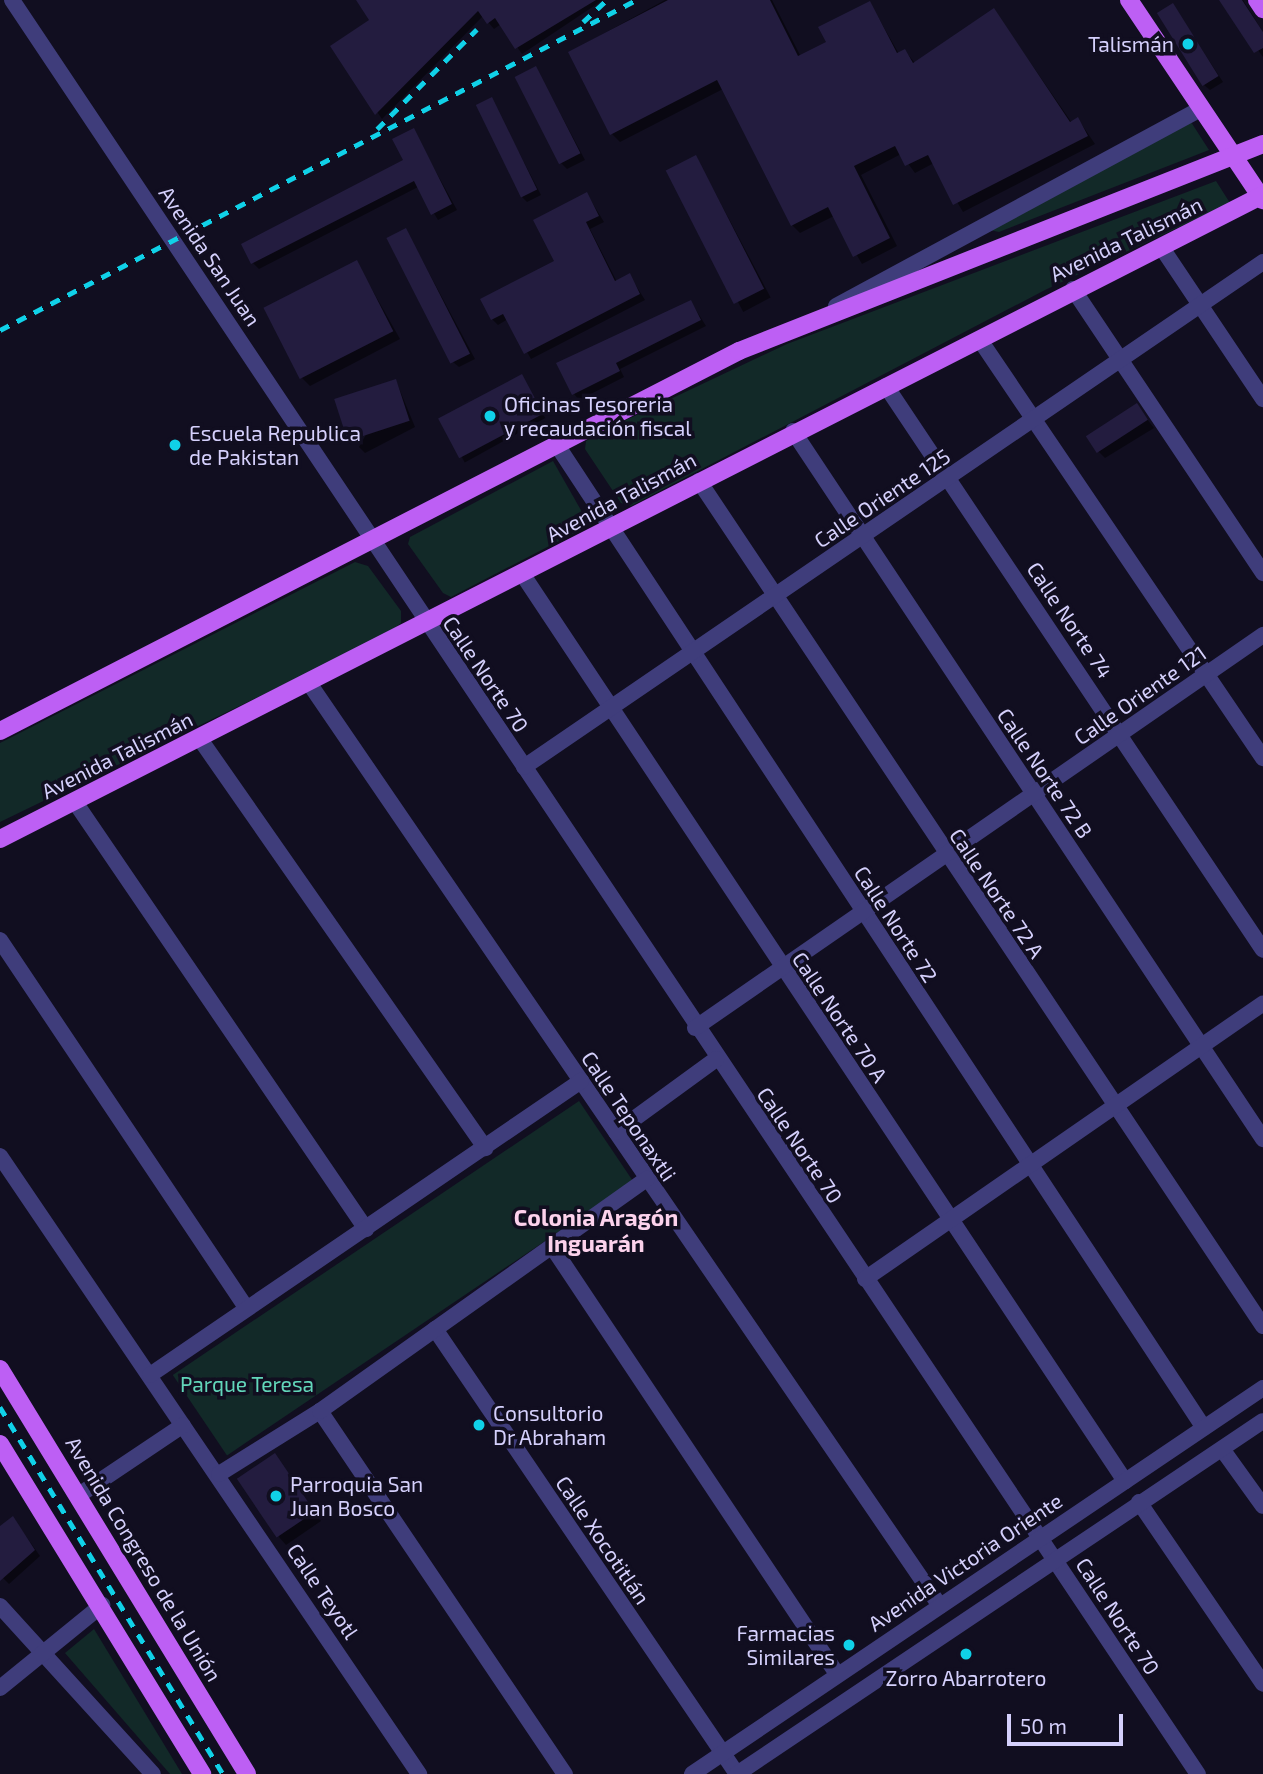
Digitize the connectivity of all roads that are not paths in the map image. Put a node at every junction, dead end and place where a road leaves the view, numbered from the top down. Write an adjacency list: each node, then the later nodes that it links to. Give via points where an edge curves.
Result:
1 (12, 0): 25 (street, Avenida San Juan)
2 (1129, 0): 5 (main road)
3 (1257, 0): 4 (main road)
4 (1263, 9)
5 (1200, 109): 7 (main road); 13 (street, Avenida Talismán)
6 (1263, 144): 7 (main road, Avenida Talismán)
7 (1234, 158): 8 (main road); 13 (main road, Avenida Talismán)
8 (1262, 198): 9 (main road, Avenida Talismán)
9 (1162, 248): 11 (main road, Avenida Talismán); 12 (street)
10 (1263, 262): 12 (street, Calle Oriente 125)
11 (1073, 289): 14 (main road, Avenida Talismán); 15 (street)
12 (1200, 305): 15 (street, Calle Oriente 125); 17 (street)
13 (809, 320): 20 (main road, Avenida Talismán)
14 (980, 340): 16 (main road, Avenida Talismán); 18 (street)
15 (1121, 360): 18 (street, Calle Oriente 125); 26 (street)
16 (886, 386): 19 (main road, Avenida Talismán); 21 (street, Calle Norte 74)
17 (1263, 399)
18 (1033, 420): 21 (street, Calle Oriente 125); 32 (street)
19 (793, 431): 22 (main road, Avenida Talismán); 24 (street, Calle Norte 72 B)
20 (555, 442): 23 (street, Calle Norte 72); 25 (main road, Avenida Talismán)
21 (947, 478): 24 (street, Calle Oriente 125); 36 (street, Calle Norte 74)
22 (699, 481): 23 (main road, Avenida Talismán); 28 (street, Calle Norte 72 A)
23 (607, 530): 27 (main road, Avenida Talismán); 31 (street, Calle Norte 72)
24 (862, 537): 28 (street, Calle Oriente 125); 40 (street, Calle Norte 72 B)
25 (371, 538): 29 (street, Calle Norte 70); 35 (main road, Avenida Talismán)
26 (1263, 573)
27 (523, 575): 29 (main road, Avenida Talismán); 34 (street, Calle Norte 70 A)
28 (774, 596): 31 (street, Calle Oriente 125); 43 (street, Calle Norte 72 A)
29 (427, 623): 33 (main road, Avenida Talismán); 39 (street, Calle Norte 70)
30 (1263, 635): 32 (street, Calle Oriente 121)
31 (692, 654): 34 (street, Calle Oriente 125); 44 (street, Calle Norte 72)
32 (1207, 673): 36 (street, Calle Oriente 121); 38 (street)
33 (309, 683): 37 (main road, Avenida Talismán); 52 (street, Calle Teponaxtli)
34 (610, 709): 39 (street, Calle Oriente 125); 47 (street, Calle Norte 70 A)
35 (0, 731)
36 (1122, 734): 40 (street, Calle Oriente 121); 46 (street, Calle Norte 74)
37 (200, 739): 41 (main road, Avenida Talismán); 56 (street)
38 (1263, 758)
39 (524, 767): 49 (street, Calle Norte 70)
40 (1033, 793): 43 (street, Calle Oriente 121); 50 (street, Calle Norte 72 B)
41 (75, 802): 42 (main road, Avenida Talismán); 61 (street)
42 (0, 839)
43 (946, 853): 44 (street, Calle Oriente 121); 53 (street, Calle Norte 72 A)
44 (862, 911): 47 (street, Calle Oriente 121); 58 (street, Calle Norte 72)
45 (0, 940): 64 (street)
46 (1263, 950)
47 (781, 967): 49 (street, Calle Oriente 121); 60 (street, Calle Norte 70 A)
48 (1263, 1003): 50 (street)
49 (695, 1028): 51 (street, Calle Norte 70)
50 (1201, 1046): 53 (street); 55 (street, Calle Norte 72 B)
51 (716, 1059): 54 (street); 63 (street, Calle Norte 70)
52 (581, 1081): 54 (street, Calle Teponaxtli); 56 (street)
53 (1115, 1107): 58 (street); 65 (street, Calle Norte 72 A)
54 (616, 1132): 59 (street, Calle Teponaxtli)
55 (1263, 1139)
56 (485, 1148): 61 (street)
57 (0, 1156): 68 (street, Calle Teyotl)
58 (1030, 1166): 60 (street); 73 (street, Calle Norte 72)
59 (647, 1179): 62 (street); 84 (street, Calle Teponaxtli)
60 (953, 1219): 63 (street); 77 (street, Calle Norte 70 A)
61 (366, 1229): 64 (street)
62 (553, 1248): 66 (street); 87 (street)
63 (865, 1279): 81 (street, Calle Norte 70)
64 (246, 1308): 68 (street)
65 (1263, 1326)
66 (435, 1329): 70 (street); 90 (street, Calle Xocotitlán)
67 (0, 1368): 78 (main road, Avenida Congreso de la Unión)
68 (150, 1375): 72 (street, Calle Teyotl)
69 (1263, 1388): 73 (street, Avenida Victoria Oriente)
70 (320, 1411): 76 (street); 95 (street)
71 (1263, 1421): 75 (street)
72 (183, 1425): 76 (street, Calle Teyotl); 78 (street)
73 (1204, 1428): 77 (street, Avenida Victoria Oriente)
74 (0, 1444): 83 (main road)
75 (1222, 1448): 79 (street); 80 (street)
76 (219, 1474): 94 (street, Calle Teyotl)
77 (1125, 1480): 81 (street, Avenida Victoria Oriente)
78 (79, 1495): 93 (main road, Avenida Congreso de la Unión)
79 (1139, 1502): 82 (street); 88 (street)
80 (1263, 1506)
81 (1040, 1536): 82 (street, Calle Norte 70); 84 (street, Avenida Victoria Oriente)
82 (1057, 1560): 97 (street); 98 (street, Calle Norte 70)
83 (102, 1605): 86 (street); 92 (main road)
84 (940, 1605): 87 (street, Avenida Victoria Oriente)
85 (0, 1606): 86 (street)
86 (40, 1652): 89 (street); 91 (street)
87 (837, 1674): 90 (street, Avenida Victoria Oriente)
88 (1263, 1684)
89 (0, 1688)
90 (722, 1753): 96 (street, Avenida Victoria Oriente); 97 (street, Calle Xocotitlán)
91 (153, 1774)
92 (202, 1774)
93 (247, 1774)
94 (419, 1774)
95 (565, 1774)
96 (692, 1774)
97 (737, 1774)
98 (1198, 1774)

